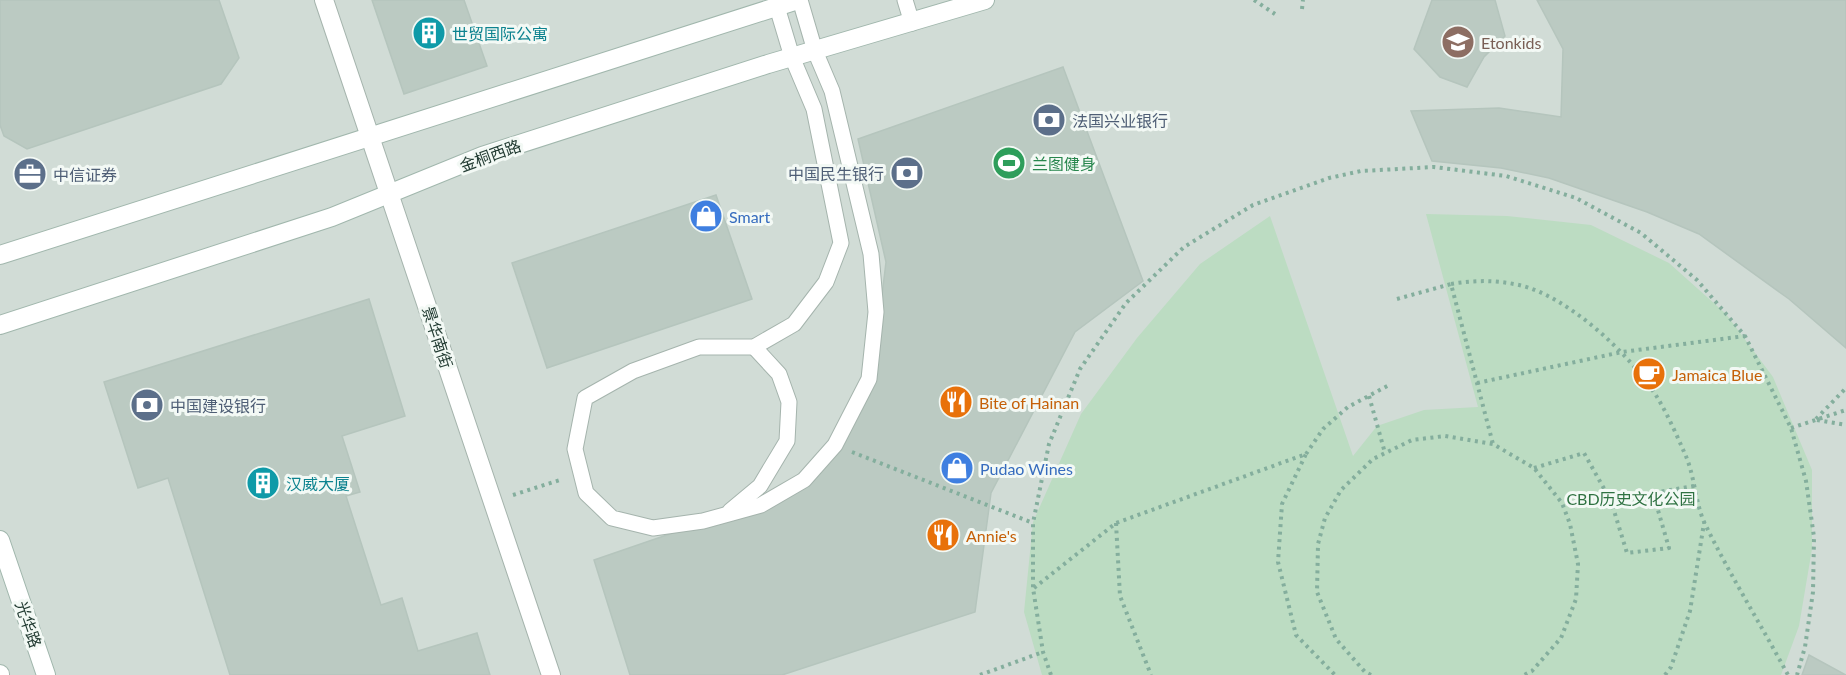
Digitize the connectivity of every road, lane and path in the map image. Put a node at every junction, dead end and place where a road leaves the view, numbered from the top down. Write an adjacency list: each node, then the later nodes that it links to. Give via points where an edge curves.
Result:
1 (324, 0): 13 (main road, 景华南街)
2 (799, 0): 7 (main road); 11 (lane)
3 (904, 0): 10 (lane)
4 (985, 0): 10 (main road, 金桐西路)
5 (1254, 0): 9 (path)
6 (1303, 0): 8 (path)
7 (777, 7): 12 (lane); 13 (main road)
8 (1302, 9)
9 (1275, 14)
10 (912, 23): 11 (main road, 金桐西路)
11 (815, 51): 12 (main road, 金桐西路); 31 (lane, via 832,91 868,242 876,312 870,379)
12 (792, 57): 14 (main road, 金桐西路, via 482,156); 20 (lane, via 814,109 841,243 826,282 795,324)
13 (370, 136): 14 (main road, 景华南街); 15 (main road)
14 (390, 194): 18 (main road, 金桐西路); 37 (main road, 景华南街)
15 (0, 255)
16 (1451, 284): 17 (path); 21 (path, via 1475,280 1520,285 1582,318); 22 (path)
17 (1396, 299)
18 (0, 325)
19 (1745, 336): 21 (path); 29 (path); 40 (path, via 1697,280 1641,233 1576,198 1506,176 1434,167 1361,171 1329,178 1253,205 1223,223 1184,248 1126,303 1075,380 1049,444)
20 (754, 347): 35 (lane, via 699,347 633,371 585,398 575,449); 38 (lane, via 779,374 789,402 787,441 760,486)
21 (1622, 352): 22 (path); 36 (path, via 1657,397 1686,457)
22 (1477, 383): 30 (path)
23 (1391, 384): 25 (path)
24 (1846, 388): 27 (path)
25 (1369, 396): 32 (path); 33 (path, via 1348,407 1323,429)
26 (1846, 411): 27 (path)
27 (1816, 420): 28 (path); 29 (path)
28 (1846, 425)
29 (1791, 428): 55 (path, via 1806,481 1814,537 1813,592)
30 (1493, 444): 32 (path, via 1445,436 1412,440); 34 (path)
31 (835, 445): 38 (lane, via 804,480 762,505); 40 (path)
32 (1385, 453): 51 (path, via 1372,459 1341,490 1325,518 1318,544 1317,592 1336,639)
33 (1306, 454): 41 (path); 50 (path, via 1282,504 1278,562 1296,635)
34 (1534, 468): 36 (path, via 1584,453 1611,501 1627,554 1670,548 1653,493); 52 (path, via 1562,502 1578,564 1576,599 1561,638)
35 (581, 473): 37 (path); 38 (lane, via 586,493 612,518 653,528)
36 (1694, 486): 39 (path)
37 (492, 501): 46 (main road, 景华南街)
38 (725, 515)
39 (1704, 522): 53 (path, via 1690,611); 54 (path)
40 (1033, 523): 43 (path)
41 (1116, 523): 43 (path); 49 (path, via 1120,596)
42 (0, 540): 45 (main road, 光华路)
43 (1033, 588): 44 (path)
44 (1043, 652): 47 (path); 48 (path)
45 (46, 675)
46 (551, 675)
47 (980, 675)
48 (1051, 675)
49 (1151, 675)
50 (1335, 675)
51 (1371, 675)
52 (1524, 675)
53 (1665, 675)
54 (1788, 675)
55 (1797, 675)

